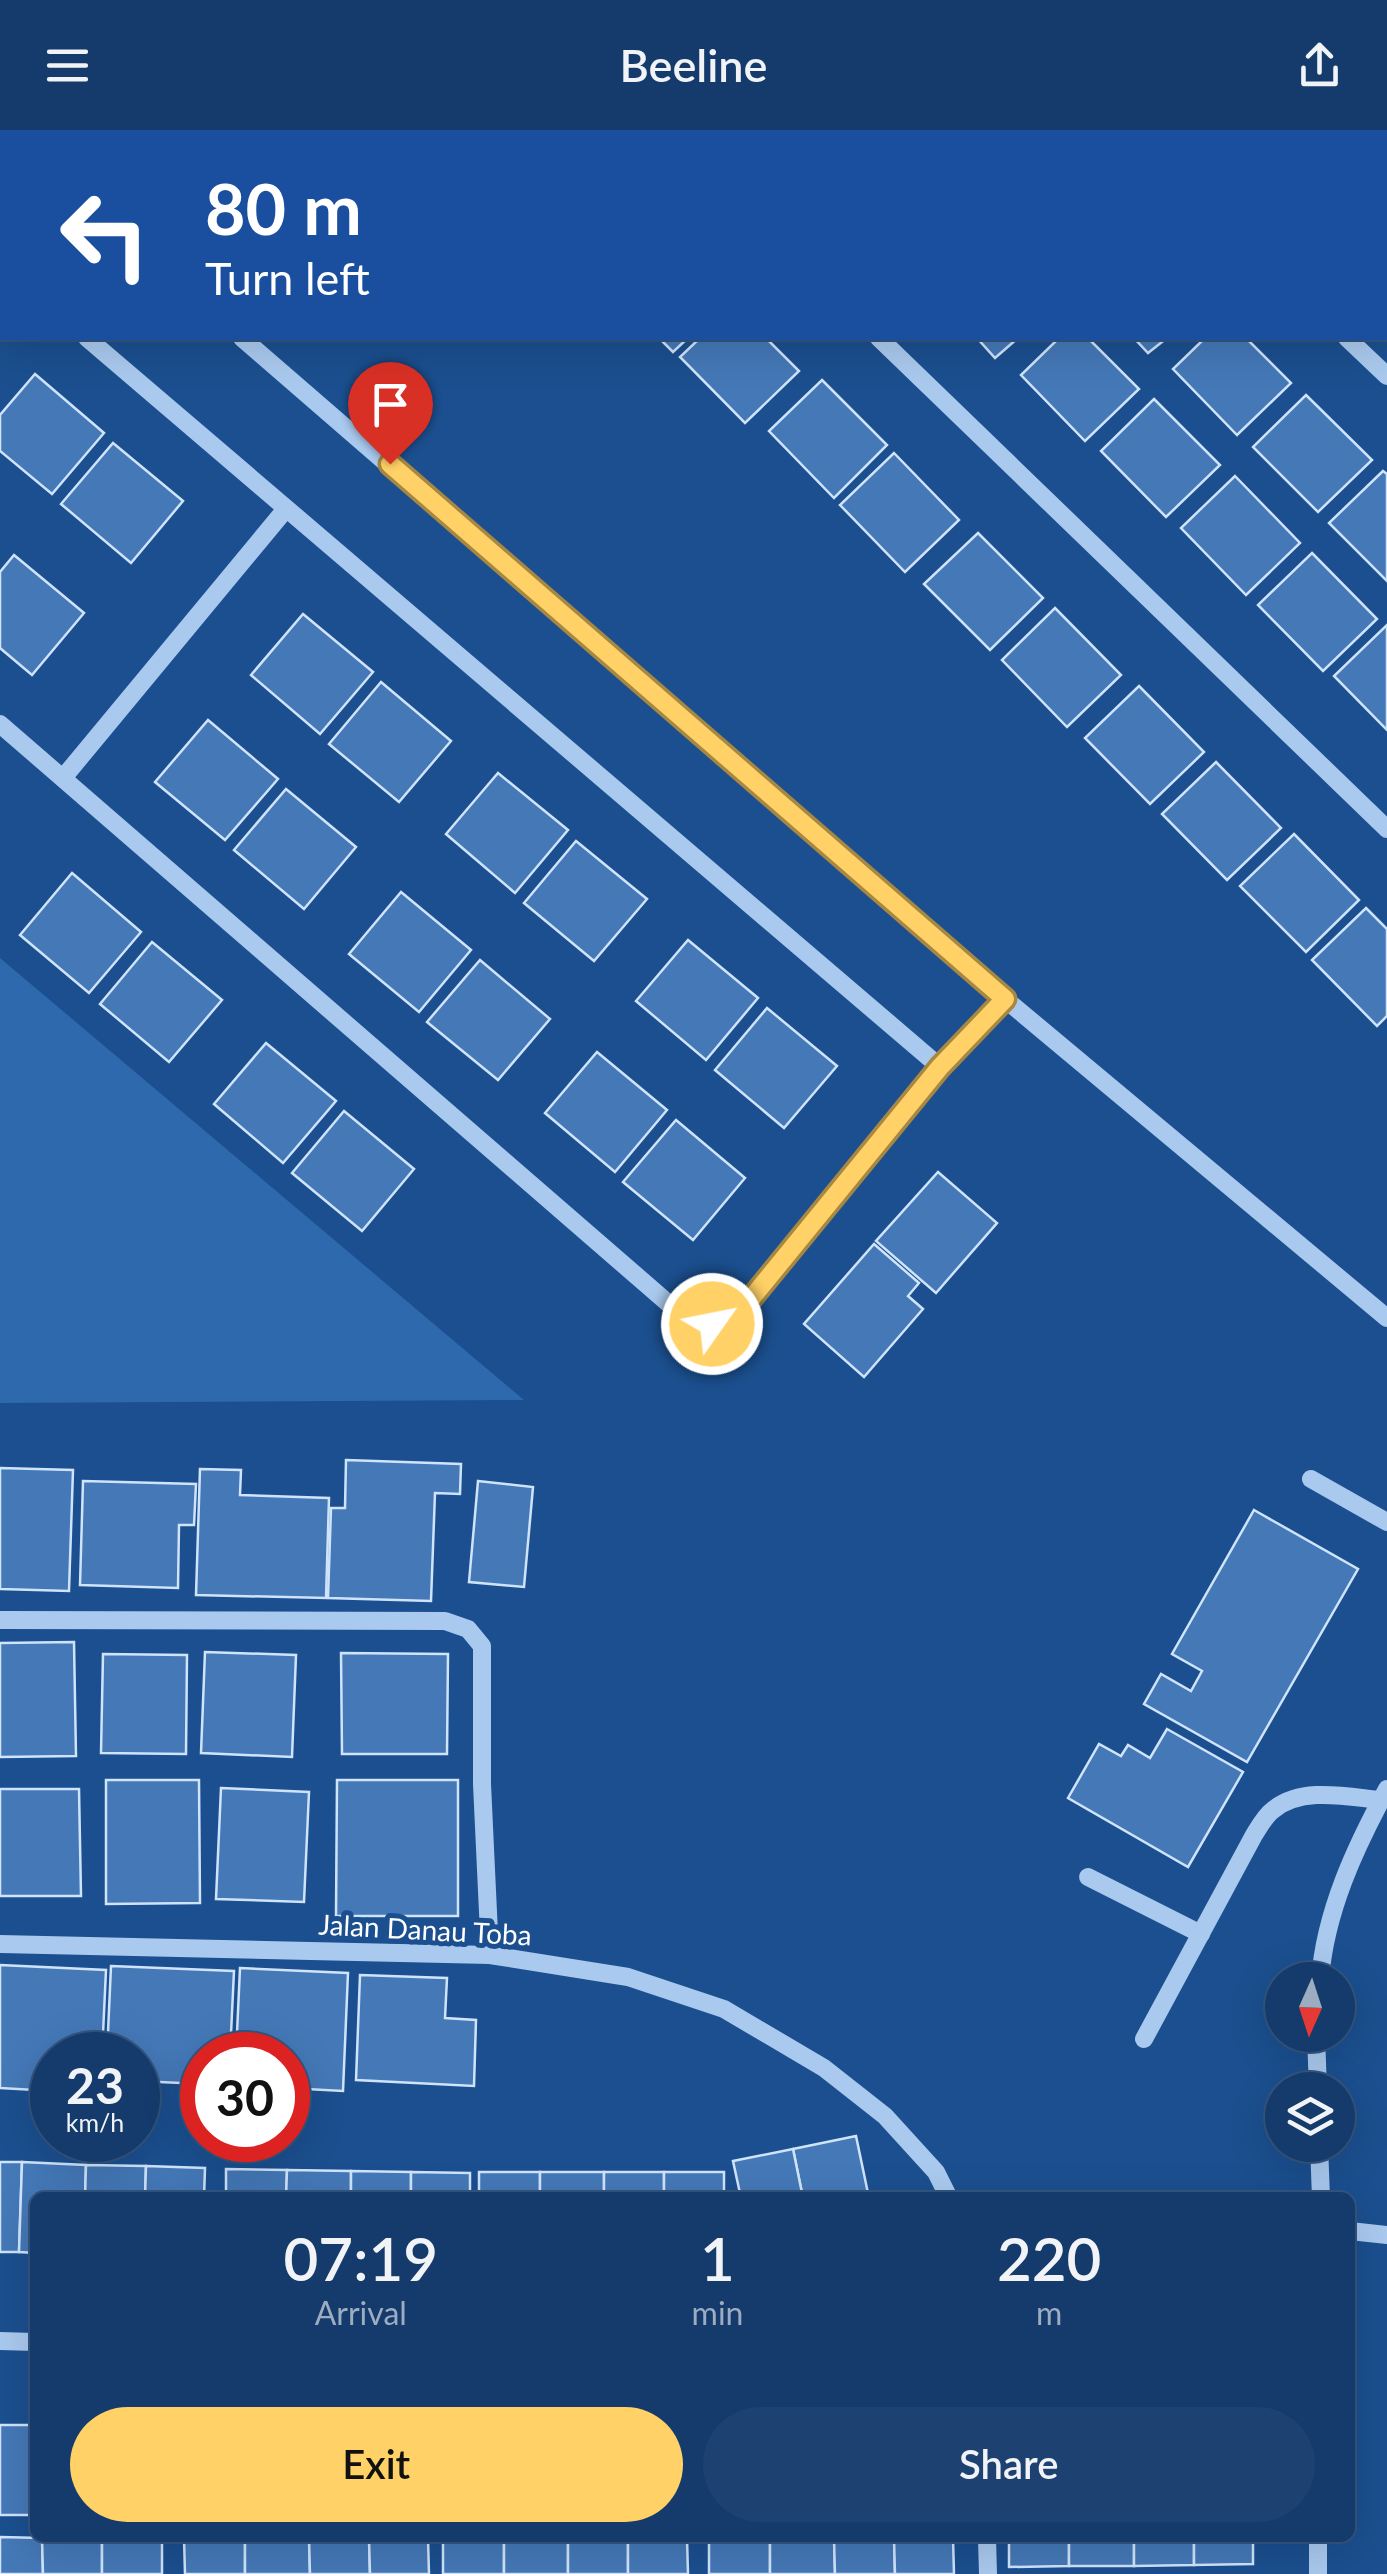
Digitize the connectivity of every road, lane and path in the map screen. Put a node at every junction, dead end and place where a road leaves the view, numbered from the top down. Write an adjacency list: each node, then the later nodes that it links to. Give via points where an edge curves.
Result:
1 (90, 340): 6 (street)
2 (244, 340): 10 (street)
3 (881, 340): 9 (street)
4 (1349, 340): 5 (street)
5 (1387, 376)
6 (285, 510): 8 (street); 11 (street)
7 (0, 724): 8 (street)
8 (63, 778): 11 (street, via 691,1318 712,1324 730,1319 750,1300)
9 (1387, 829)
10 (1005, 999): 11 (street); 12 (street)
11 (940, 1067)
12 (1387, 1318)
13 (1311, 1478): 14 (street)
14 (1387, 1522)
15 (0, 1620): 20 (street, via 445,1621 468,1629 482,1646)
16 (1384, 1795): 18 (street, via 1315,1796 1274,1809); 21 (street, via 1340,1887)
17 (1088, 1877): 18 (street)
18 (1201, 1934): 22 (street)
19 (0, 1944): 20 (street, Jalan Danau Toba)
20 (490, 1955): 24 (street, Jalan Danau Toba, via 628,1977 724,2009 824,2068 885,2116 936,2172)
21 (1322, 1962)
22 (1144, 2039)
23 (1320, 2162): 25 (street)
24 (945, 2192)
25 (1321, 2192)
26 (1355, 2231): 27 (street)
27 (1387, 2234)
28 (0, 2342): 29 (street)
29 (30, 2342)
30 (987, 2542): 32 (street)
31 (1318, 2542): 33 (street)
32 (988, 2574)
33 (1318, 2574)

